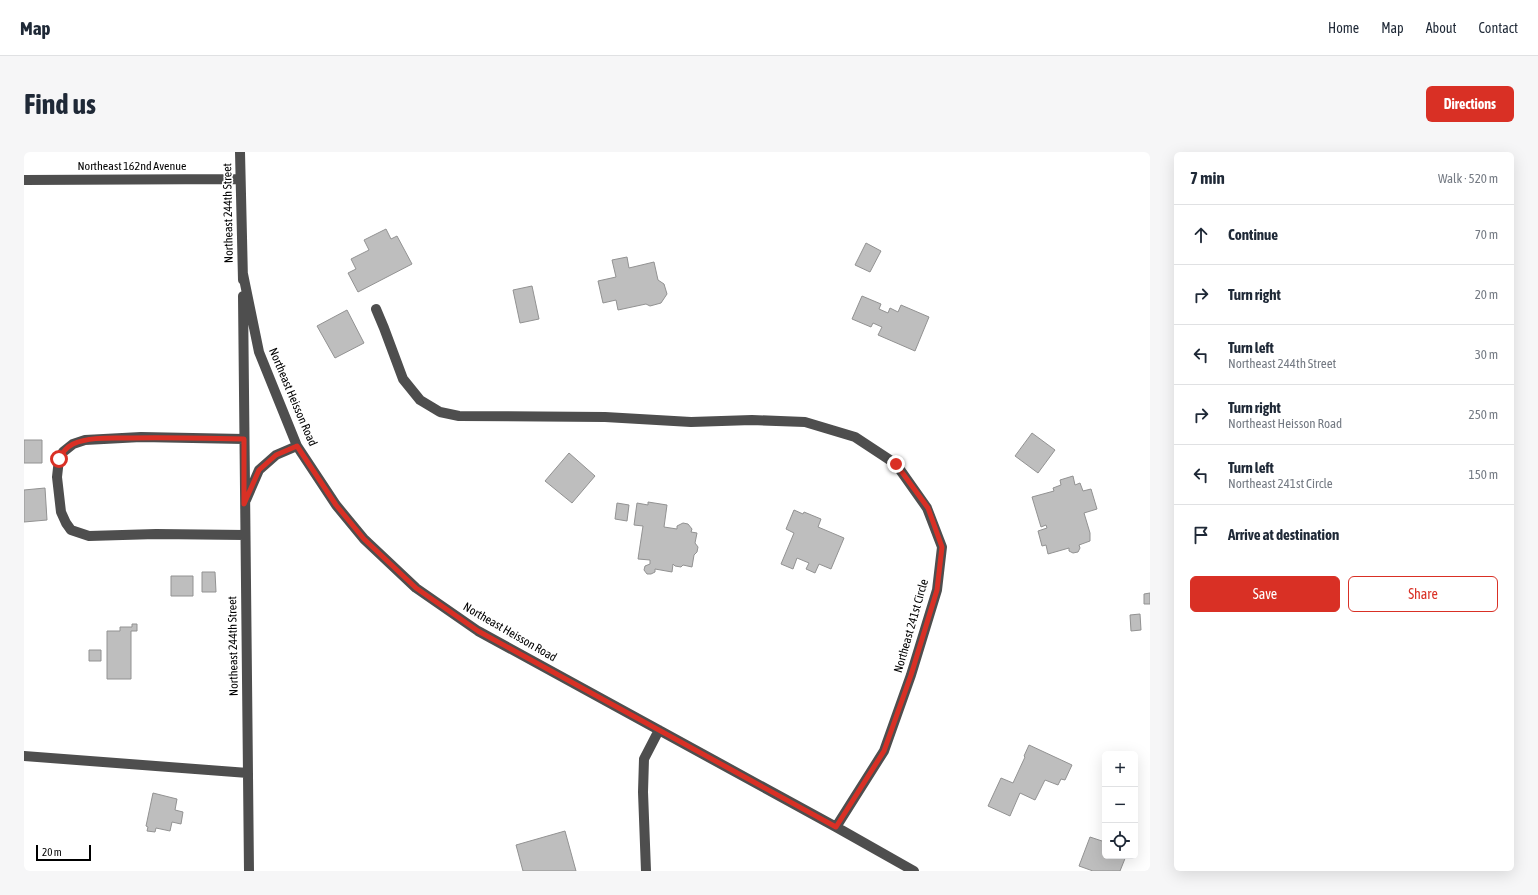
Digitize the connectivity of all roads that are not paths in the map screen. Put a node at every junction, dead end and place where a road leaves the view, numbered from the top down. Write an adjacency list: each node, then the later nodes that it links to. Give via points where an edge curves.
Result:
1 (240, 152): 2 (street, Northeast 244th Street)
2 (240, 179): 3 (street, Northeast 162nd Avenue); 4 (street, Northeast 244th Street)
3 (24, 180)
4 (243, 274): 6 (street); 7 (street, Northeast Heisson Road, via 259,352)
5 (376, 309): 13 (street, Northeast 241st Circle, via 403,379 420,400 440,412 459,416 805,422 855,437 896,464 928,508 942,547 937,590 884,751)
6 (244, 439): 8 (street); 9 (street, via 141,437 85,440 73,444 63,452 59,459 57,477 61,512 66,523 71,530 89,536)
7 (297, 446): 8 (street, Northeast 244th Street, via 276,455 259,470); 10 (street, Northeast Heisson Road, via 336,505 364,539 416,588 478,631)
8 (244, 504): 9 (street, Northeast 244th Street)
9 (245, 534): 12 (street, Northeast 244th Street)
10 (659, 730): 13 (street, Northeast Heisson Road); 15 (street, via 644,759)
11 (24, 756): 12 (street)
12 (248, 773): 14 (street, Northeast 244th Street)
13 (836, 827): 16 (street, Northeast Heisson Road)
14 (249, 871)
15 (646, 871)
16 (914, 871)

